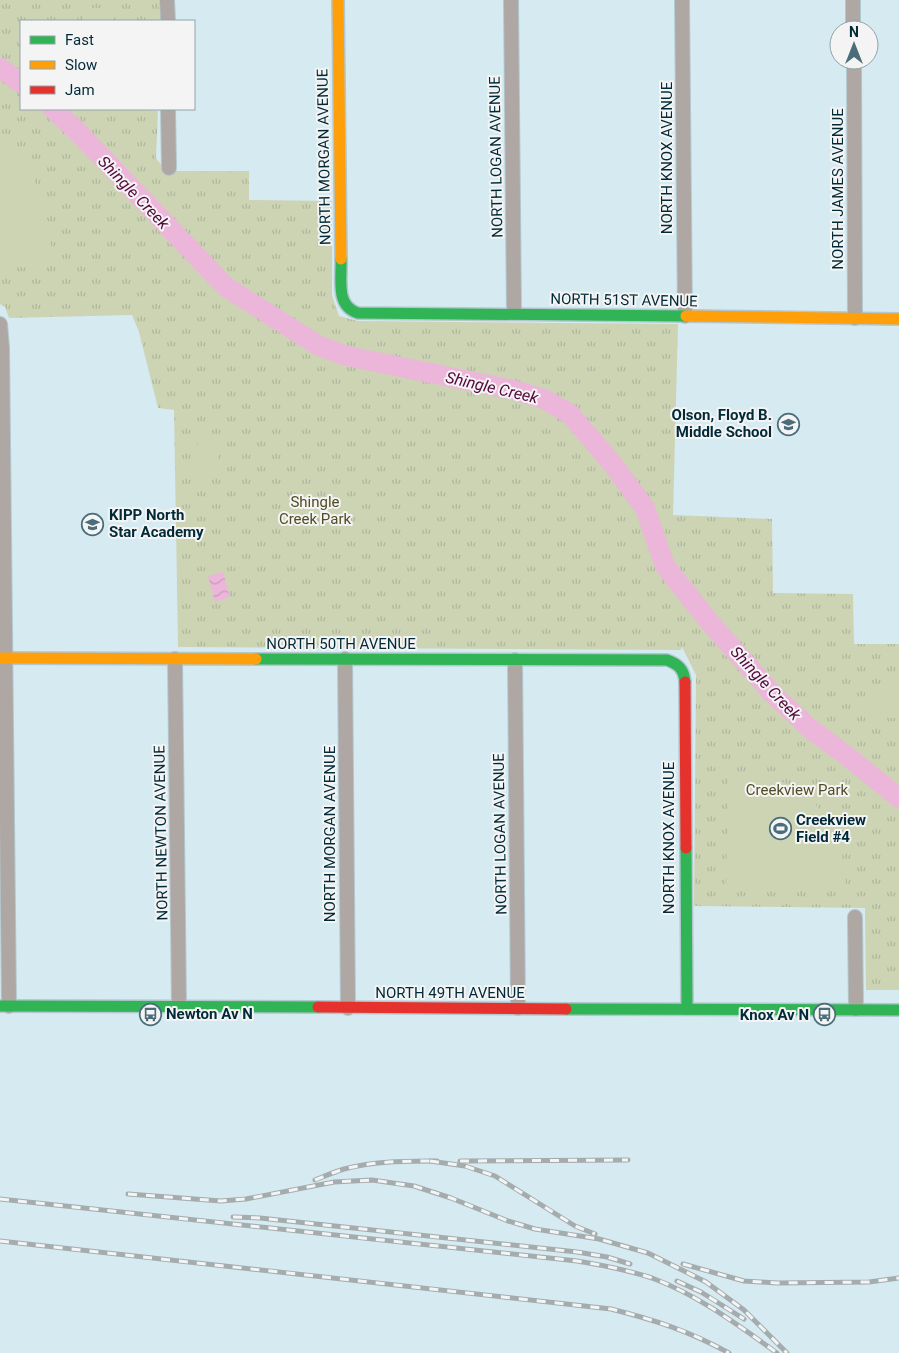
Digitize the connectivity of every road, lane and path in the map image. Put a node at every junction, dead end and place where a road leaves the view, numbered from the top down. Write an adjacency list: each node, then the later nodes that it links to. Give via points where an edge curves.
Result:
1 (167, 0): 6 (street)
2 (338, 0): 11 (street, NORTH MORGAN AVENUE, via 342,300)
3 (511, 0): 12 (street, NORTH LOGAN AVENUE)
4 (682, 0): 13 (street, NORTH KNOX AVENUE)
5 (853, 0): 7 (street)
6 (168, 20)
7 (853, 20)
8 (854, 70): 14 (street, NORTH JAMES AVENUE)
9 (168, 110): 10 (street)
10 (169, 168)
11 (350, 310): 12 (street, NORTH 51ST AVENUE, via 366,314)
12 (514, 313): 13 (street, NORTH 51ST AVENUE)
13 (685, 316): 14 (street, NORTH 51ST AVENUE)
14 (855, 318): 15 (street, NORTH 51ST AVENUE)
15 (899, 319)
16 (0, 324): 17 (street)
17 (3, 658): 18 (street, NORTH 50TH AVENUE); 23 (street)
18 (175, 659): 19 (street, NORTH 50TH AVENUE); 24 (street, NORTH NEWTON AVENUE)
19 (345, 660): 20 (street, NORTH 50TH AVENUE); 25 (street, NORTH MORGAN AVENUE)
20 (515, 660): 21 (street, NORTH 50TH AVENUE, via 667,660); 26 (street, NORTH LOGAN AVENUE)
21 (680, 667): 27 (street, NORTH KNOX AVENUE, via 685,678)
22 (855, 917): 28 (street)
23 (5, 1006): 24 (street, NORTH 49TH AVENUE)
24 (179, 1007): 25 (street, NORTH 49TH AVENUE)
25 (348, 1008): 26 (street, NORTH 49TH AVENUE)
26 (518, 1008): 27 (street, NORTH 49TH AVENUE)
27 (687, 1009): 28 (street, NORTH 49TH AVENUE)
28 (856, 1009): 29 (street, NORTH 49TH AVENUE)
29 (899, 1010)

